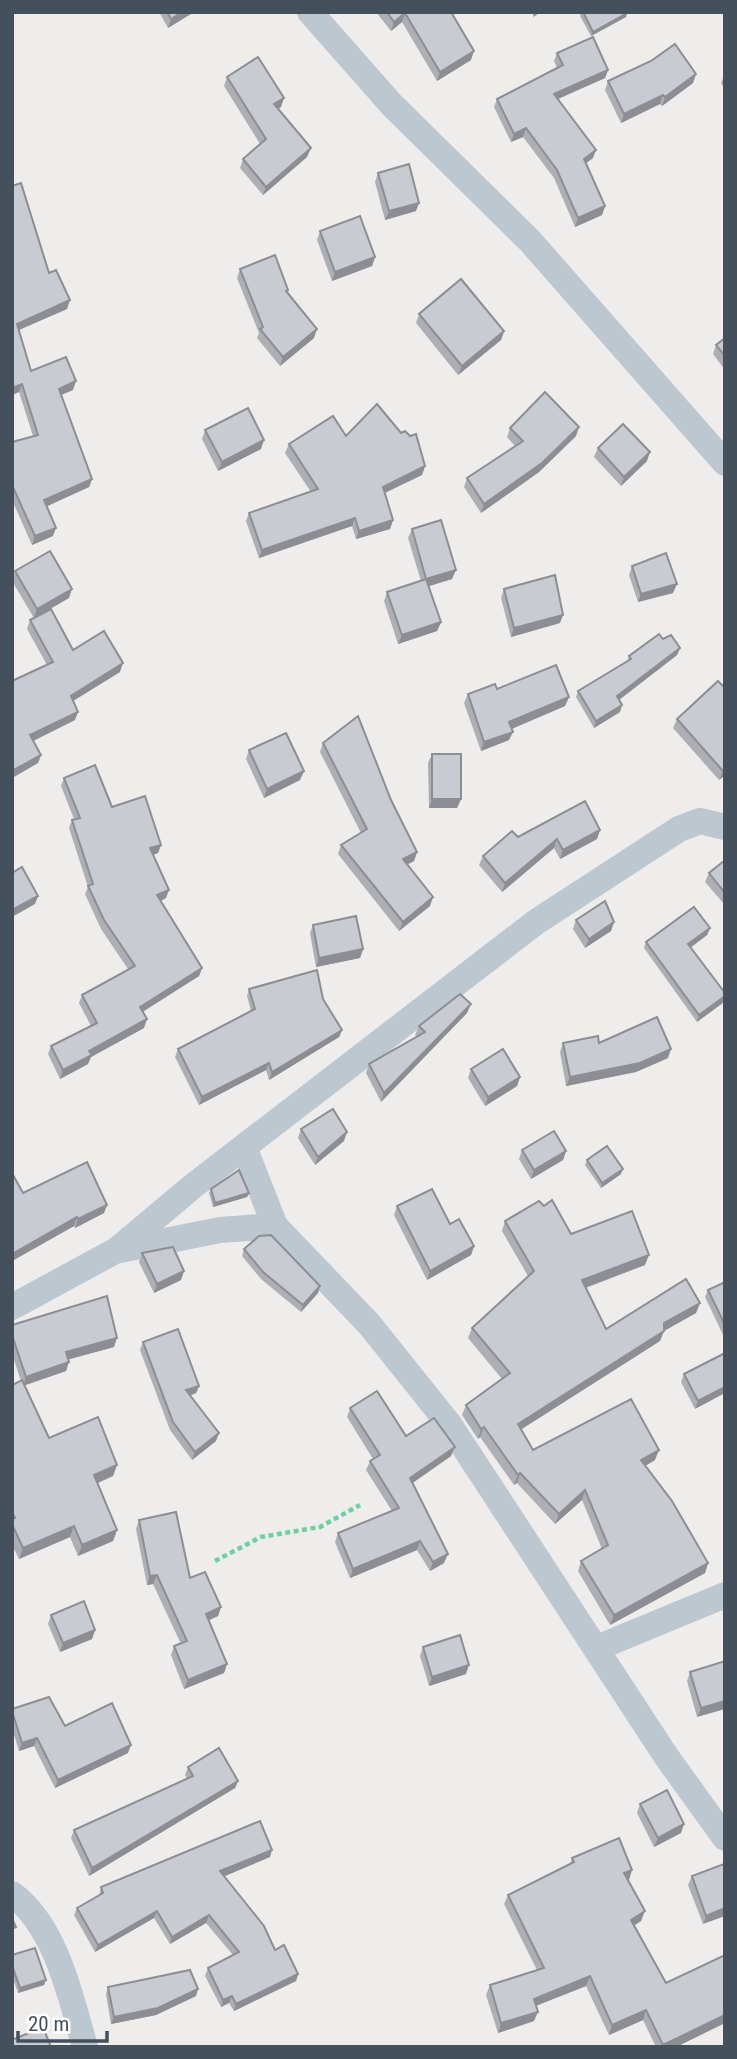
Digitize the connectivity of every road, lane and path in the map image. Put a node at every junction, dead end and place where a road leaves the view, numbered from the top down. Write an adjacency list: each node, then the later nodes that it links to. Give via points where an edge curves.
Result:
1 (310, 12): 2 (street, via 392,105 530,241)
2 (725, 463)
3 (725, 827): 4 (street, via 700,821 679,829 537,922)
4 (244, 1147): 5 (street); 6 (street)
5 (275, 1227): 6 (street, via 220,1230); 11 (street, via 369,1324 449,1424)
6 (115, 1251): 7 (street)
7 (12, 1307)
8 (360, 1505): 9 (path, via 320,1527 261,1537)
9 (215, 1561)
10 (725, 1595): 11 (street)
11 (597, 1647): 12 (street)
12 (725, 1838)
13 (12, 1894): 14 (street, via 27,1908 59,1959)
14 (85, 2047)

